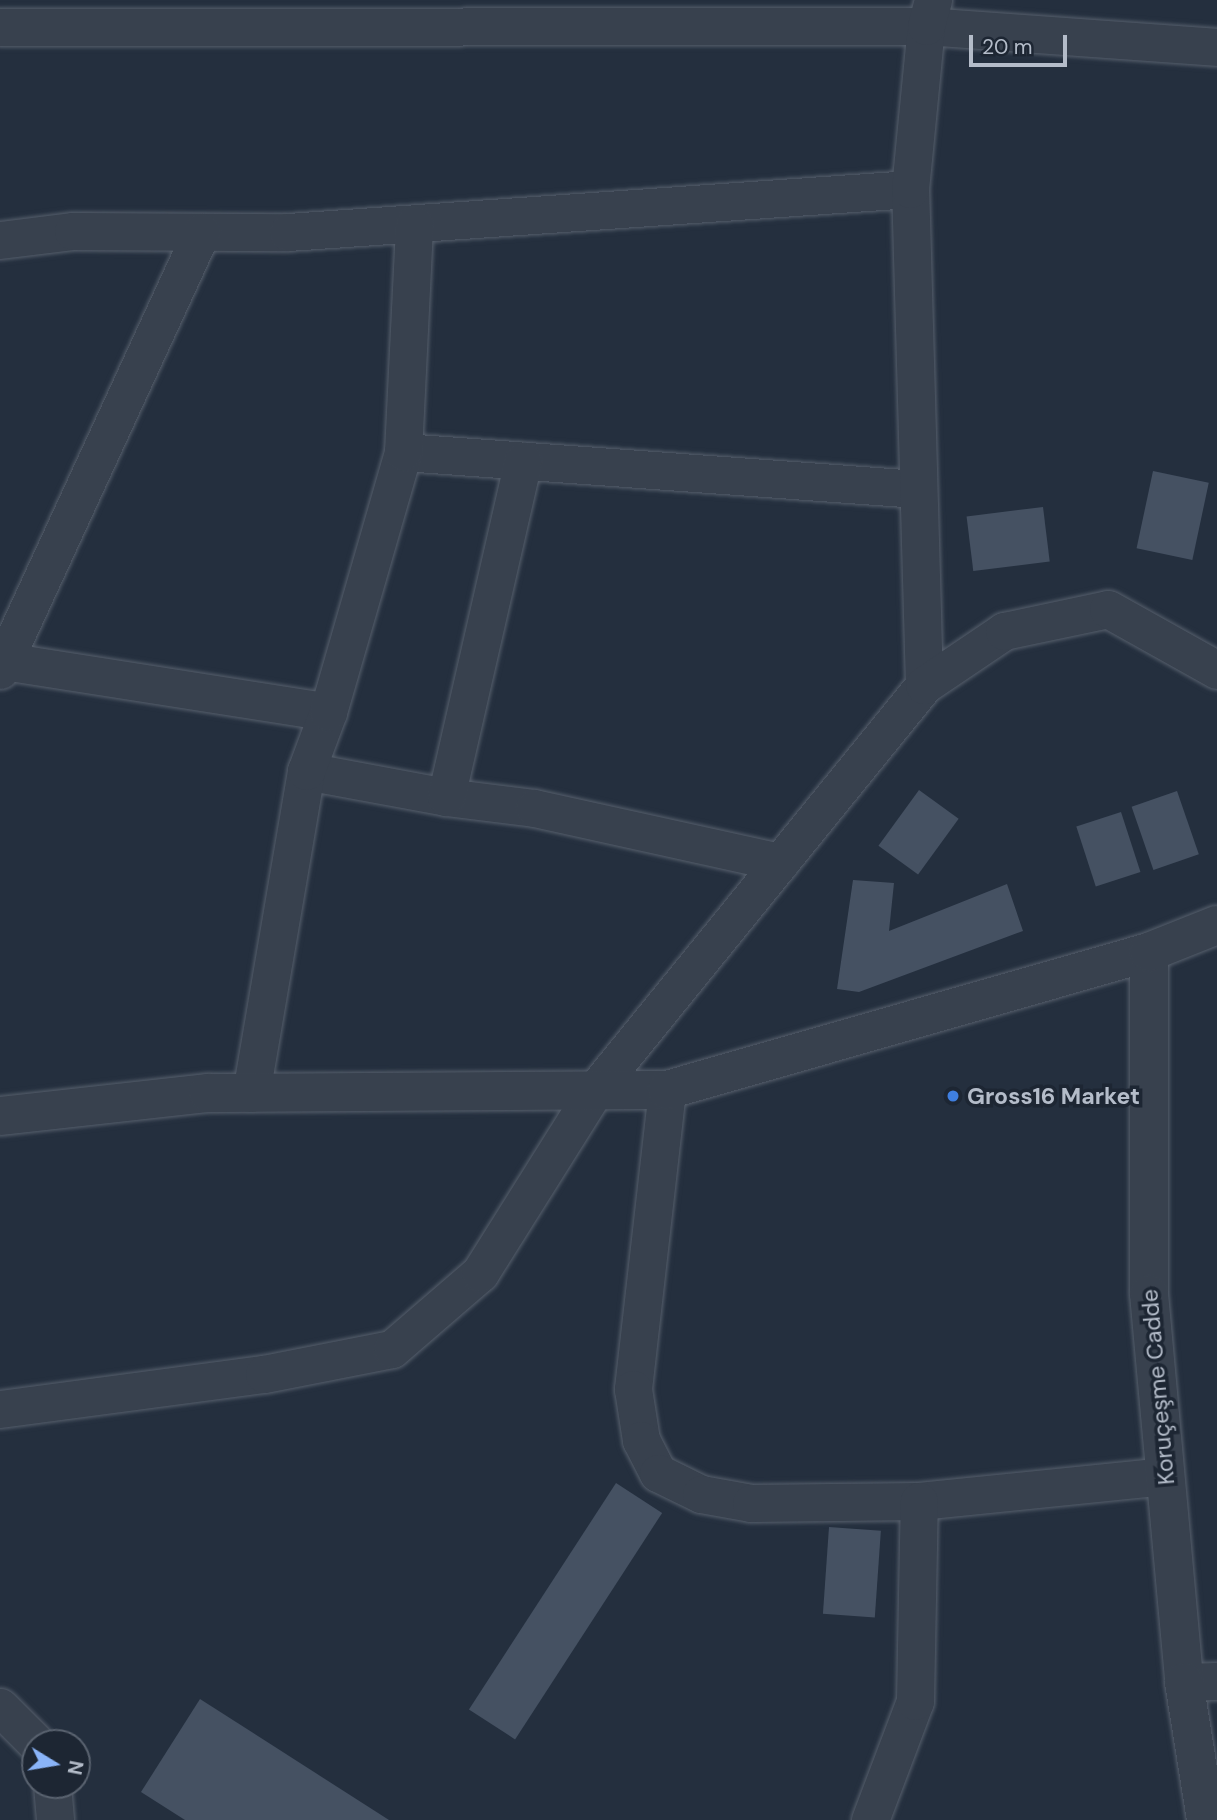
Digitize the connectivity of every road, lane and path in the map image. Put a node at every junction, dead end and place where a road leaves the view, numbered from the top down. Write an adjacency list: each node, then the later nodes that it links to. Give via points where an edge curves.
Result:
1 (228, 12): 2 (street); 3 (street)
2 (929, 13): 4 (street); 5 (street)
3 (0, 27)
4 (1217, 47)
5 (910, 189): 6 (street); 11 (street)
6 (414, 224): 7 (street); 9 (street)
7 (201, 232): 8 (street, via 73,231); 12 (street)
8 (0, 240)
9 (403, 453): 10 (street); 15 (street)
10 (523, 461): 11 (street); 17 (street)
11 (918, 489): 14 (street)
12 (2, 665): 15 (street)
13 (1217, 670): 14 (street, via 1108,609 1004,631)
14 (924, 685): 18 (street)
15 (328, 712): 16 (street)
16 (306, 771): 17 (street); 23 (street)
17 (446, 797): 18 (street, via 534,808)
18 (780, 862): 21 (street)
19 (1217, 925): 20 (street)
20 (1149, 952): 22 (street); 26 (street, Koruçeşme Cadde, via 1149,1294)
21 (595, 1090): 22 (street); 23 (street); 25 (street, via 480,1273 392,1349 264,1374)
22 (667, 1090): 27 (street, via 633,1389 641,1440 658,1473 701,1494 751,1503)
23 (251, 1093): 24 (street, via 208,1093)
24 (0, 1116)
25 (0, 1409)
26 (1165, 1476): 27 (street); 28 (street, Koruçeşme Cadde)
27 (919, 1501): 33 (street, via 915,1701)
28 (1200, 1681): 34 (street, Koruçeşme Cadde)
29 (0, 1707): 30 (street)
30 (22, 1729)
31 (53, 1799): 32 (street)
32 (55, 1820)
33 (870, 1820)
34 (1206, 1820)

